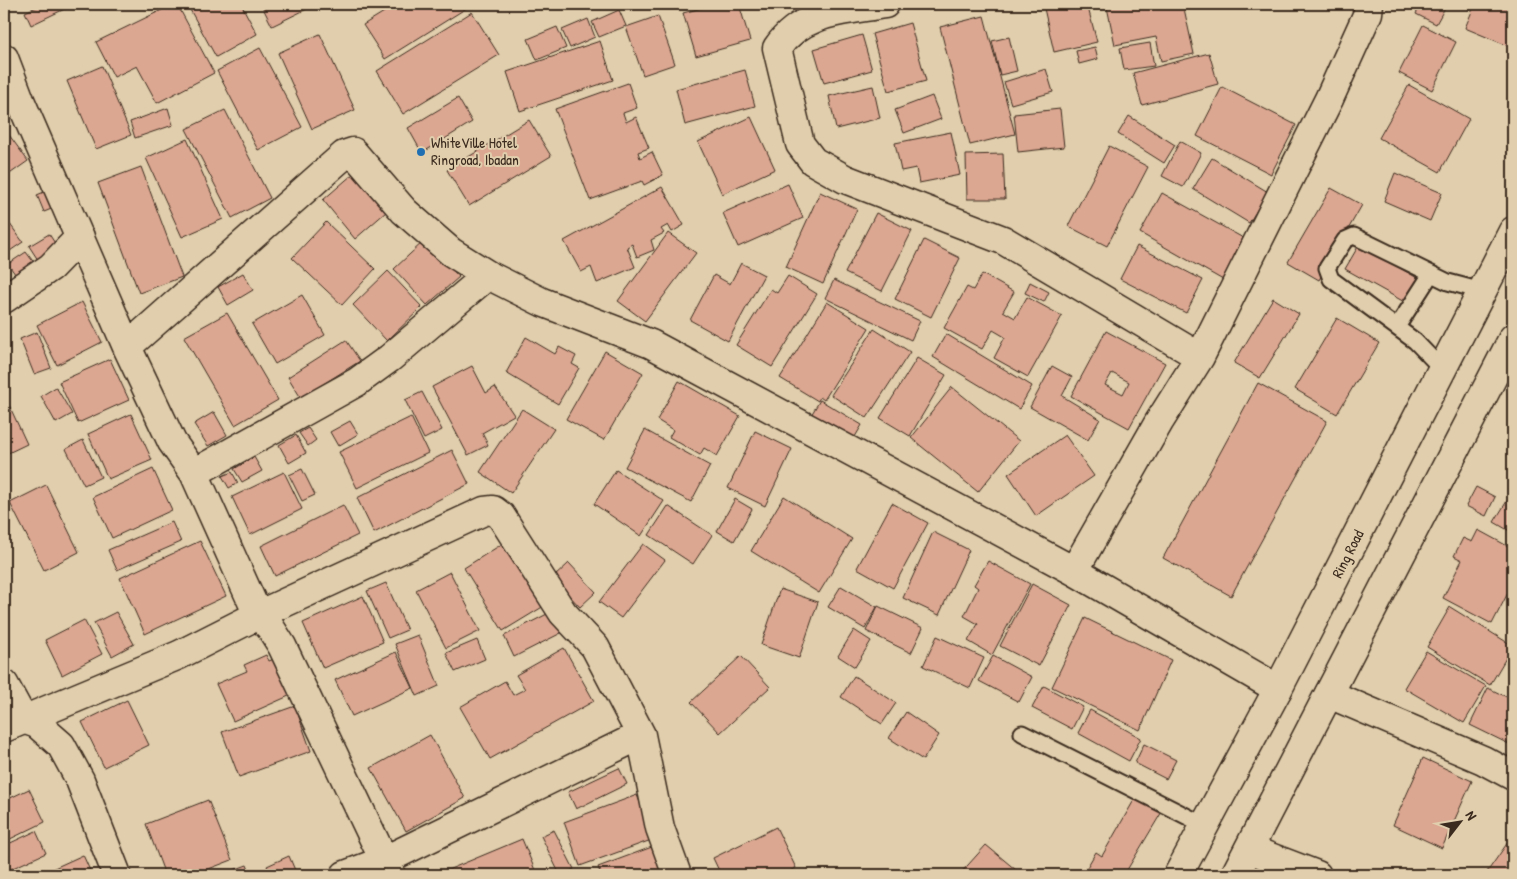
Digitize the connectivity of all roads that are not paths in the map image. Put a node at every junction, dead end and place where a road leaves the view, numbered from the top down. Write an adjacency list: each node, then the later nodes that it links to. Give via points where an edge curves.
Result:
1 (885, 4): 13 (street, via 801,23 786,35 778,48 800,144 813,161 845,179 1003,240)
2 (1369, 4): 13 (street, via 1368,14 1328,99)
3 (4, 58): 5 (street)
4 (1513, 231): 8 (street, Ring Road)
5 (80, 237): 9 (street, via 51,267); 12 (street)
6 (1431, 274): 8 (lane, via 1460,287); 10 (lane); 10 (lane, via 1354,236 1345,240 1327,268 1331,279)
7 (488, 275): 12 (street, via 451,252 404,211 353,152 344,155); 15 (street, via 390,358 356,382); 16 (street, via 542,302 651,344)
8 (1482, 291): 14 (street, Ring Road)
9 (4, 299)
10 (1397, 327): 14 (lane, via 1426,350)
11 (1513, 338): 20 (street)
12 (127, 347): 15 (street, via 172,442)
13 (1200, 357): 16 (street)
14 (1443, 370): 19 (street, Ring Road)
15 (194, 473): 17 (street)
16 (1074, 571): 19 (street)
17 (258, 615): 21 (street, via 179,655); 23 (street, via 484,511 493,510 505,522 563,614 595,647); 27 (street, via 282,646)
18 (4, 684): 21 (street)
19 (1278, 689): 25 (street, Ring Road)
20 (1329, 694): 24 (street); 26 (street)
21 (13, 724): 28 (street, via 37,724 61,745 80,780)
22 (1022, 733): 25 (lane)
23 (641, 735): 27 (street); 30 (street, via 660,828)
24 (1513, 776)
25 (1204, 824): 31 (street, Ring Road)
26 (1249, 849): 32 (street); 33 (street)
27 (388, 868): 29 (street)
28 (117, 875)
29 (345, 875)
30 (677, 875)
31 (1178, 875)
32 (1235, 875)
33 (1317, 875)

